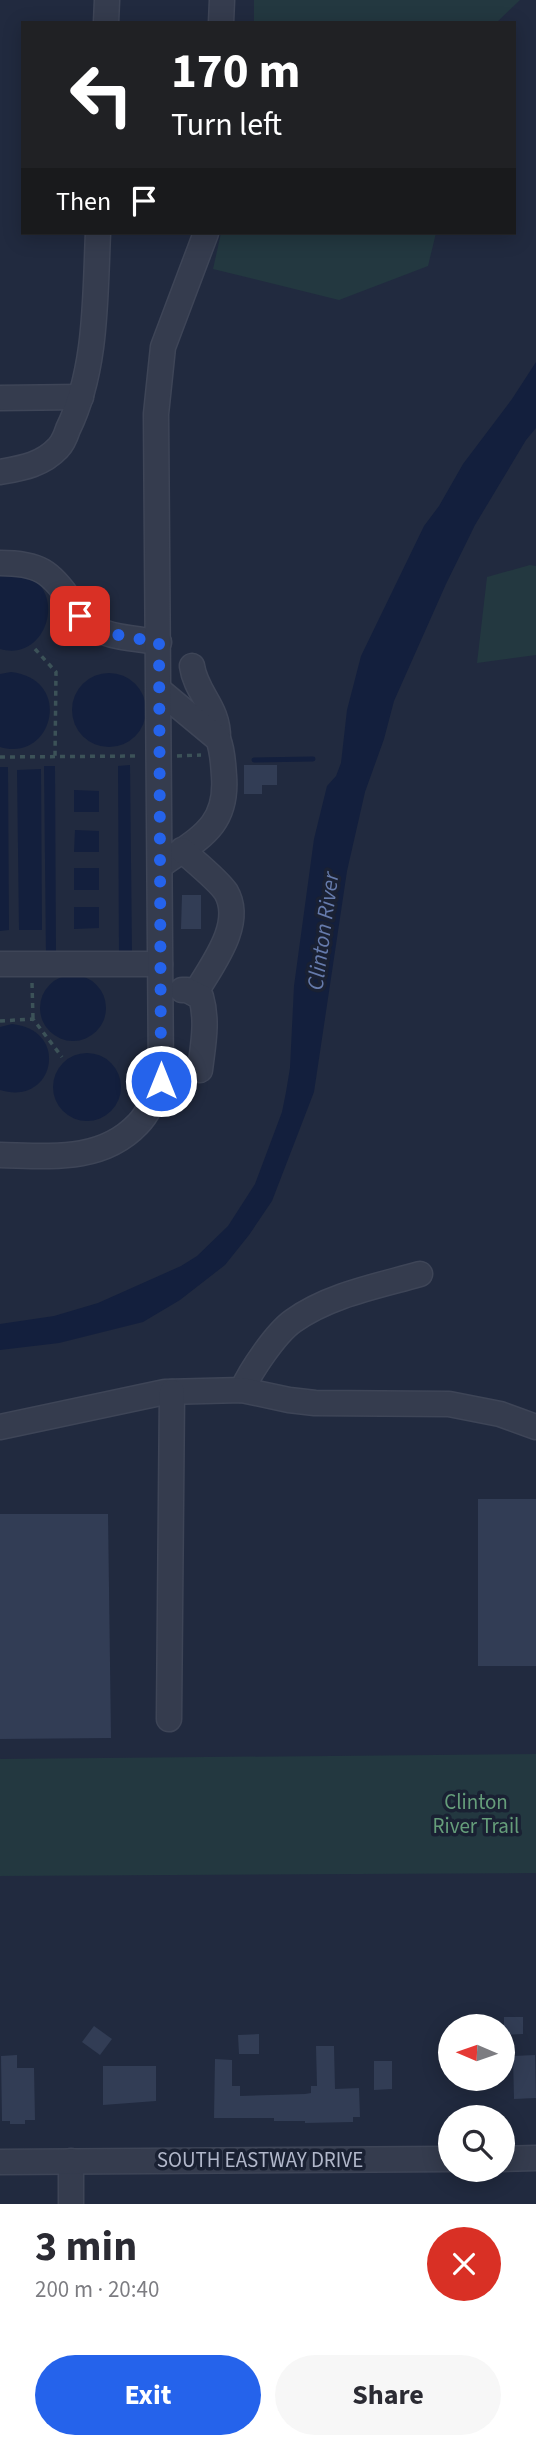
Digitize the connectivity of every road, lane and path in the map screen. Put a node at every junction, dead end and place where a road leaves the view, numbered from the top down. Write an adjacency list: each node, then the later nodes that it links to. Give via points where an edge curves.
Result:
1 (107, 0): 3 (street)
2 (222, 0): 4 (street)
3 (106, 21)
4 (222, 21)
5 (98, 235): 7 (street, via 88,368)
6 (205, 235): 11 (street, via 163,347 156,414)
7 (81, 397): 8 (street); 9 (street, via 60,447 35,465)
8 (0, 398)
9 (0, 472)
10 (0, 563): 11 (street, via 26,563 46,571 94,628)
11 (159, 642): 14 (street)
12 (36, 649): 18 (path, via 56,673)
13 (192, 666): 15 (street, via 216,718)
14 (159, 690): 15 (street); 16 (street)
15 (220, 747): 16 (path); 19 (street, via 225,795 221,813 210,829)
16 (159, 756): 18 (path); 20 (street)
17 (0, 757): 18 (path)
18 (55, 757)
19 (182, 850): 20 (street); 25 (street, via 225,892 230,905 224,944)
20 (160, 866): 23 (street)
21 (0, 964): 22 (street)
22 (32, 964): 23 (street); 26 (path)
23 (160, 964): 24 (street)
24 (160, 993): 25 (street, via 187,990); 30 (street, via 161,1081 138,1124 87,1154)
25 (195, 994): 29 (street, via 201,997 204,1010)
26 (33, 1019): 27 (path); 28 (path)
27 (0, 1021)
28 (62, 1057)
29 (200, 1070)
30 (0, 1155)
31 (420, 1274): 32 (street, via 335,1300 292,1321 250,1372)
32 (242, 1390): 33 (street); 35 (street, via 315,1403 449,1404)
33 (172, 1392): 34 (street); 36 (street)
34 (0, 1427)
35 (536, 1427)
36 (169, 1719)
37 (515, 2158): 38 (street)
38 (536, 2158)
39 (438, 2159): 40 (street, SOUTH EASTWAY DRIVE)
40 (71, 2161): 41 (street, SOUTH EASTWAY DRIVE); 42 (street)
41 (0, 2162)
42 (71, 2204)

